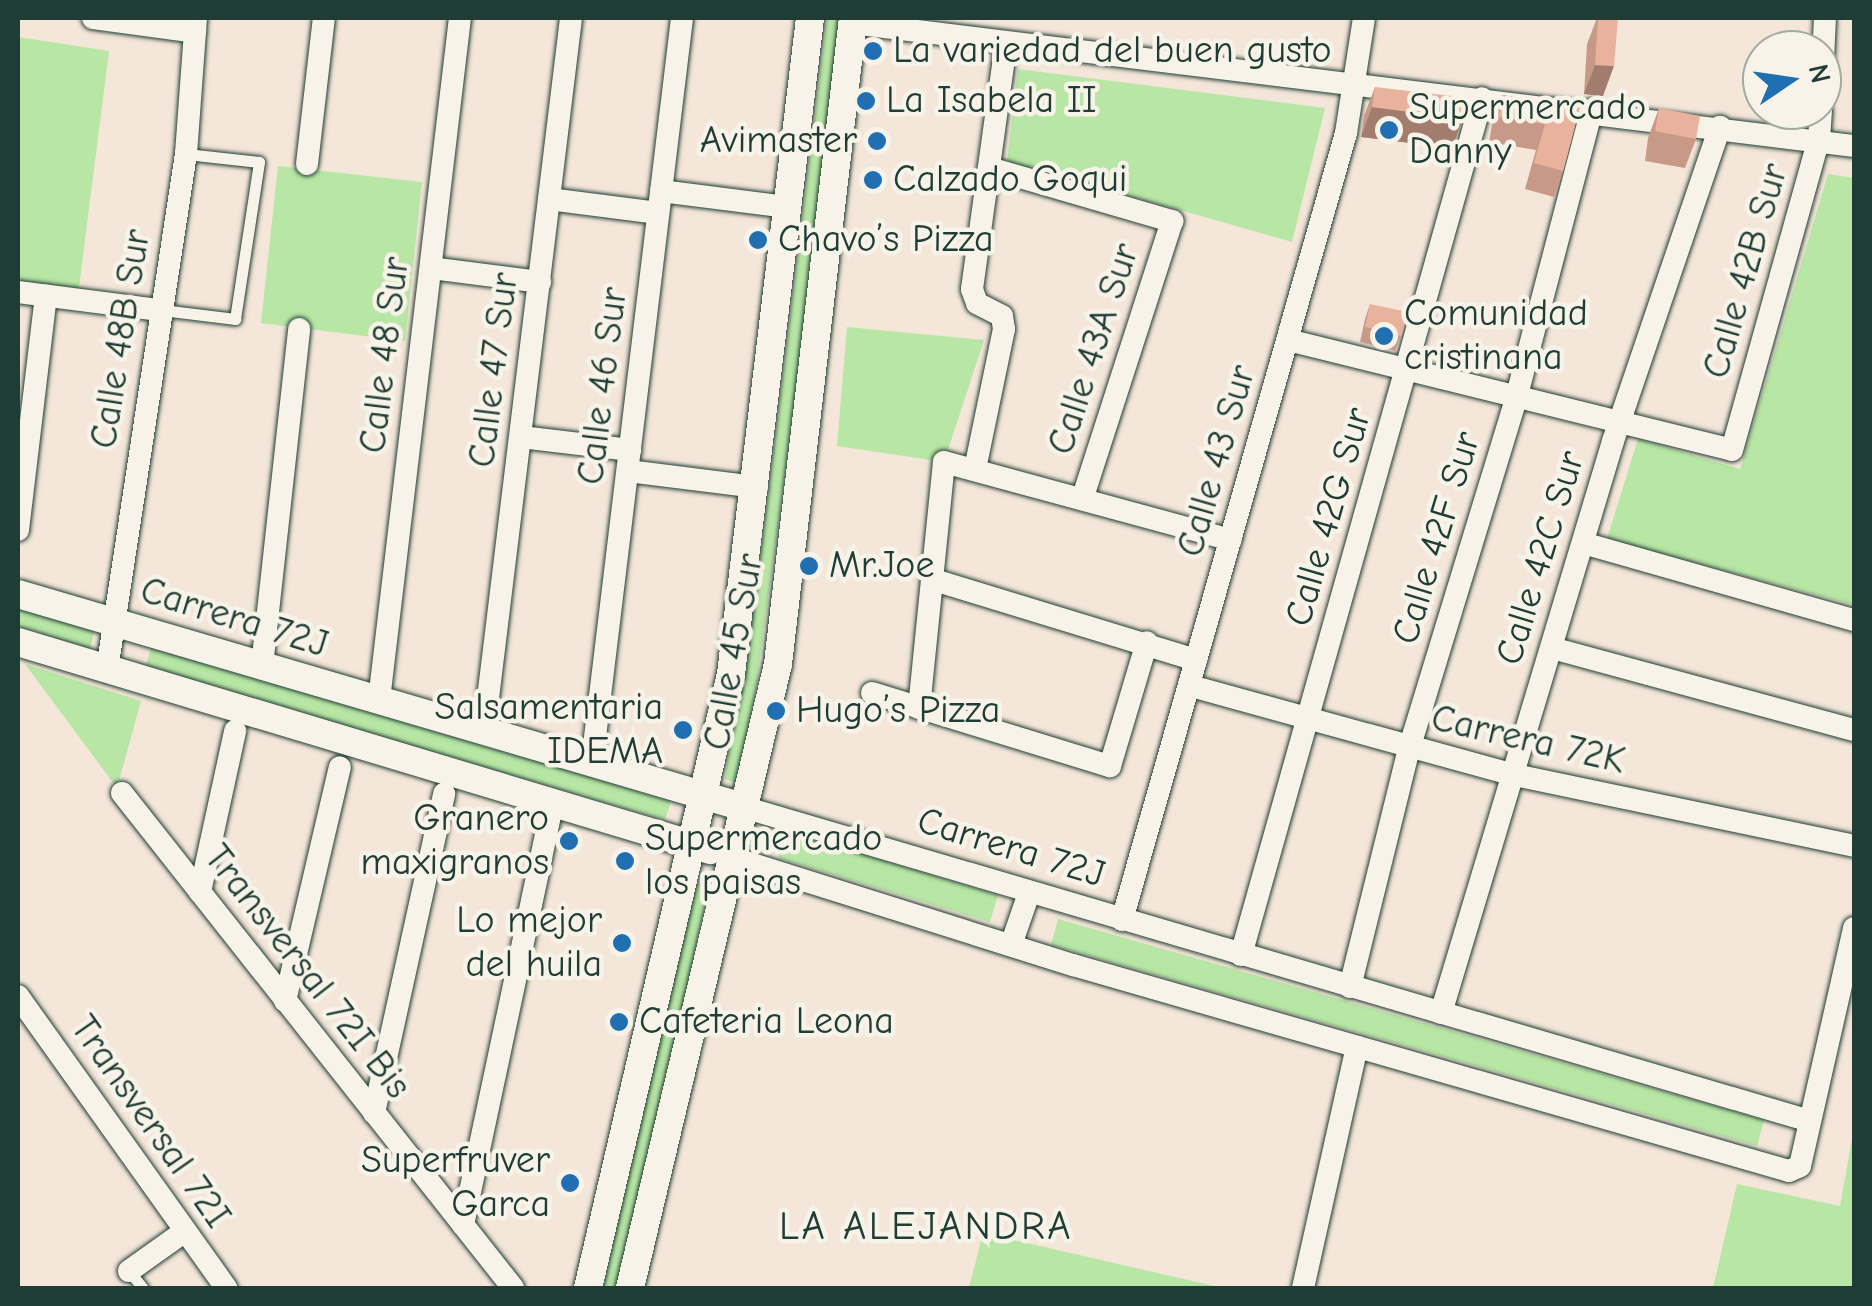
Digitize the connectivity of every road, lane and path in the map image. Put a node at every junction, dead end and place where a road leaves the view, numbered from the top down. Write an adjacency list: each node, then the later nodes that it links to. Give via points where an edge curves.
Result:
1 (93, 18): 9 (street)
2 (324, 18): 19 (street)
3 (460, 18): 24 (street, Calle 48 Sur)
4 (571, 18): 21 (street, Calle 47 Sur)
5 (682, 18): 22 (street, Calle 46 Sur)
6 (810, 18): 23 (street, Calle 45 Sur)
7 (1364, 18): 11 (street, Calle 43 Sur)
8 (852, 20): 10 (street); 69 (street, Calle 45 Sur, via 778,664)
9 (196, 25): 18 (street, Calle 48B Sur)
10 (1006, 43): 11 (street); 20 (street)
11 (1356, 89): 12 (street); 30 (street, Calle 43 Sur)
12 (1482, 98): 13 (street); 31 (street, Calle 42G Sur)
13 (1592, 110): 14 (street); 32 (street, Calle 42F Sur)
14 (1720, 127): 16 (street); 34 (street, Calle 42C Sur)
15 (1820, 130): 16 (street, Calle 42B Sur)
16 (1820, 139): 17 (street); 34 (street, Calle 42B Sur, via 1732,450)
17 (1854, 146)
18 (186, 154): 28 (street, Calle 48B Sur); 28 (lane, via 259,162 235,319)
19 (307, 164)
20 (988, 168): 37 (street, via 972,289 977,303 1002,316 1004,328); 39 (street, Calle 43A Sur, via 1172,221)
21 (550, 200): 22 (street); 25 (street, Calle 47 Sur)
22 (660, 202): 23 (street); 36 (street, Calle 46 Sur)
23 (788, 206): 38 (street, Calle 45 Sur)
24 (431, 268): 25 (street); 55 (street, Calle 48 Sur)
25 (540, 282): 35 (street, Calle 47 Sur)
26 (18, 292): 27 (street)
27 (46, 296): 28 (street); 33 (street)
28 (158, 310): 46 (street, Calle 48B Sur)
29 (299, 329): 51 (street)
30 (1288, 340): 31 (street); 41 (street, Calle 43 Sur)
31 (1408, 369): 32 (street); 57 (street, Calle 42G Sur)
32 (1516, 395): 34 (street); 61 (street, Calle 42F Sur)
33 (25, 409): 40 (street)
34 (1620, 421): 42 (street, Calle 42C Sur)
35 (522, 437): 36 (street); 60 (street, Calle 47 Sur)
36 (629, 461): 38 (street); 62 (street, Calle 46 Sur)
37 (975, 469): 39 (street); 43 (street, via 944,462)
38 (757, 487): 67 (street, Calle 45 Sur, via 732,674)
39 (1082, 498): 41 (street)
40 (18, 530)
41 (1230, 540): 50 (street, Calle 43 Sur)
42 (1583, 543): 45 (street); 49 (street, Calle 42C Sur)
43 (934, 580): 48 (street); 56 (street)
44 (18, 594): 46 (street, Carrera 72J)
45 (1854, 620)
46 (115, 621): 51 (street, Carrera 72J); 52 (street, Calle 48B Sur)
47 (18, 642): 52 (street)
48 (1147, 642): 50 (street); 56 (street, via 1110,766)
49 (1552, 648): 58 (street); 64 (street, Calle 42C Sur)
50 (1196, 660): 53 (street, Calle 43 Sur)
51 (262, 666): 55 (street, Carrera 72J)
52 (107, 670): 68 (street)
53 (1191, 686): 57 (street, Carrera 72K); 75 (street, Calle 43 Sur)
54 (872, 693): 56 (street)
55 (379, 700): 60 (street, Carrera 72J)
56 (919, 708)
57 (1307, 718): 61 (street, Carrera 72K); 78 (street, Calle 42G Sur)
58 (1854, 730)
59 (235, 731): 73 (street)
60 (484, 731): 62 (street, Carrera 72J)
61 (1409, 748): 64 (street, Carrera 72K); 79 (street, Calle 42F Sur)
62 (592, 762): 67 (street, Carrera 72J)
63 (340, 767): 81 (street)
64 (1510, 774): 71 (street, Carrera 72K); 82 (street, Calle 42C Sur)
65 (122, 794): 73 (street, Transversal 72I Bis)
66 (444, 794): 84 (street)
67 (704, 795): 69 (street, Carrera 72J); 70 (street, Calle 45 Sur)
68 (553, 802): 70 (street); 86 (street)
69 (744, 807): 72 (street, Calle 45 Sur); 74 (street, Carrera 72J)
70 (692, 845): 72 (street); 91 (street, Calle 45 Sur)
71 (1854, 846)
72 (730, 856): 77 (street); 92 (street, Calle 45 Sur)
73 (200, 892): 81 (street, Transversal 72I Bis)
74 (1028, 893): 75 (street, Carrera 72J); 77 (street)
75 (1122, 920): 78 (street, Carrera 72J)
76 (1854, 928): 85 (street)
77 (1011, 946): 83 (street)
78 (1241, 955): 79 (street, Carrera 72J)
79 (1350, 986): 82 (street, Carrera 72J)
80 (18, 996): 87 (street, Transversal 72I)
81 (285, 1000): 84 (street, Transversal 72I Bis)
82 (1441, 1013): 85 (street, Carrera 72J)
83 (1357, 1047): 85 (street, via 1797,1170); 93 (street)
84 (374, 1112): 86 (street, Transversal 72I Bis)
85 (1810, 1121)
86 (462, 1224): 90 (street, Transversal 72I Bis)
87 (185, 1231): 88 (street); 89 (street, Transversal 72I)
88 (136, 1280)
89 (226, 1288)
90 (513, 1288)
91 (588, 1288)
92 (630, 1288)
93 (1303, 1288)

